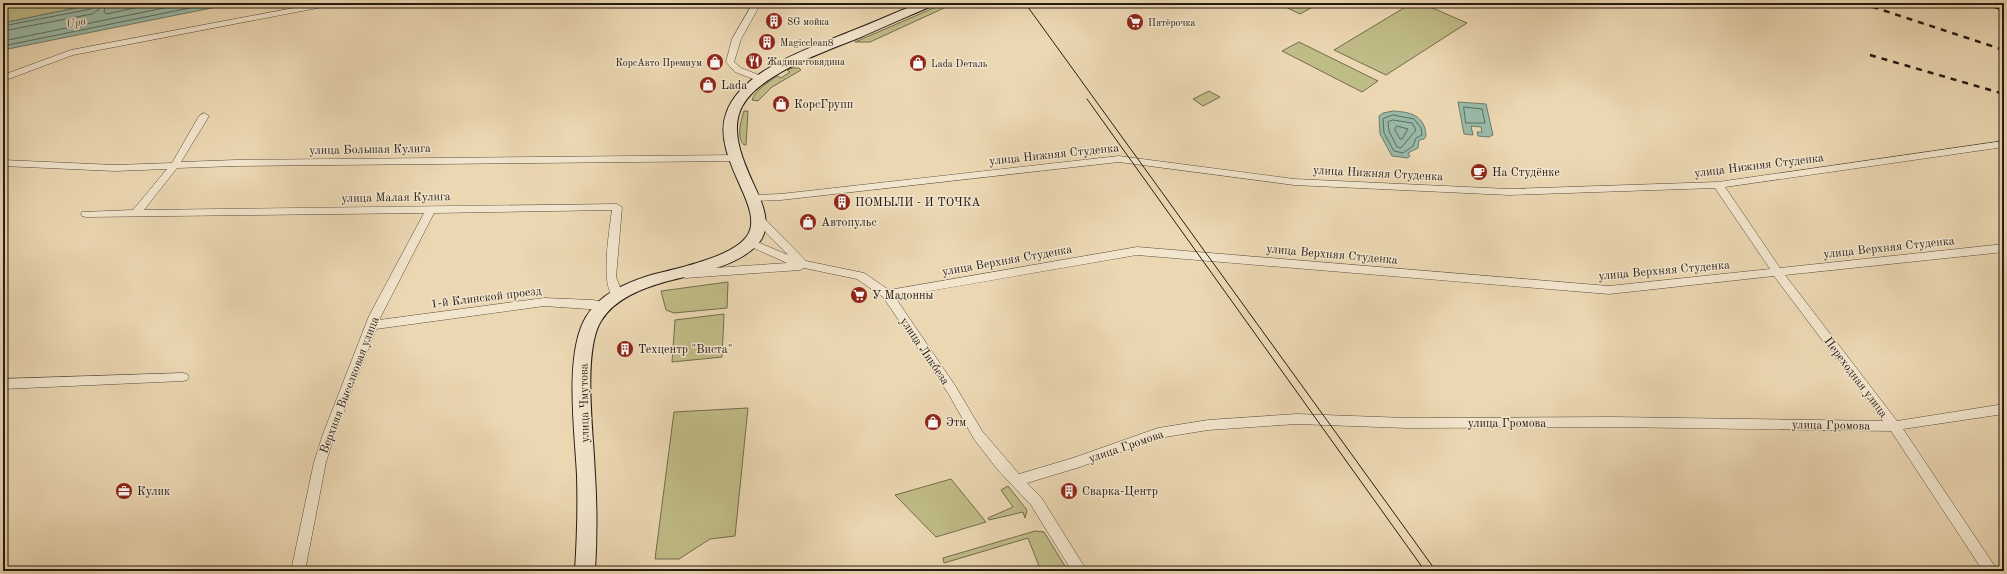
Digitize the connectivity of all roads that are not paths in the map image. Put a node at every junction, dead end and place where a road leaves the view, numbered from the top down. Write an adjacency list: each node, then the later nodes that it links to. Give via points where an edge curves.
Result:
1 (334, 3): 4 (street, via 71,53)
2 (756, 3): 5 (street, via 741,28 730,54 730,62 738,70)
3 (930, 3): 5 (main road, via 797,59)
4 (3, 78)
5 (761, 79): 8 (main road, via 736,105 731,118 731,142)
6 (204, 116): 10 (street)
7 (2004, 144): 11 (street, улица Нижняя Cтуденкa)
8 (737, 158): 10 (street, улица Большая Кулига); 12 (main road)
9 (3, 163): 10 (street, улица Большая Кулига, via 115,168)
10 (175, 165): 15 (street)
11 (1718, 185): 12 (street, улица Нижняя Cтуденкa, via 1509,192 1294,182 1119,159); 20 (street, Переходная улица)
12 (752, 198): 16 (main road)
13 (431, 209): 15 (street, улица Малая Кулига); 23 (street, улица Малая Кулига, via 617,207 611,277); 25 (street, Верхняя Выселковая улица)
14 (86, 214): 15 (street, улица Малая Кулига)
15 (136, 214)
16 (759, 219): 17 (main road, via 757,234); 19 (street, via 786,248)
17 (751, 243): 19 (street, улица Ликбеза, via 786,259); 21 (main road, улица Чмутова, via 725,259)
18 (2004, 248): 20 (street, улица Верхняя Cтуденка)
19 (808, 265): 21 (street); 22 (street, улица Ликбеза, via 860,276)
20 (1776, 272): 22 (street, улица Верхняя Студенка, via 1609,290 1137,251); 29 (street, Переходная улица)
21 (678, 275): 23 (main road, улица Чмутова, via 648,282)
22 (887, 294): 30 (street, улица Ликбеза, via 952,390 978,435)
23 (617, 295): 24 (main road, улица Чмутова)
24 (603, 306): 25 (street, 1-й Клинской проезд, via 544,302); 32 (main road, улица Чмутова, via 592,320 585,343 582,386 588,530)
25 (372, 325): 31 (street, Верхняя Выселковая улица, via 320,462)
26 (183, 377): 27 (street)
27 (3, 384)
28 (2004, 409): 29 (street, улица Громова)
29 (1894, 426): 30 (street, улица Громова, via 1613,422 1407,424 1297,418 1208,425 1158,433 1075,464); 34 (street, Переходная улица)
30 (1018, 480): 33 (street, улица Ликбеза, via 1036,501)
31 (298, 571)
32 (585, 571)
33 (1080, 571)
34 (1991, 571)

